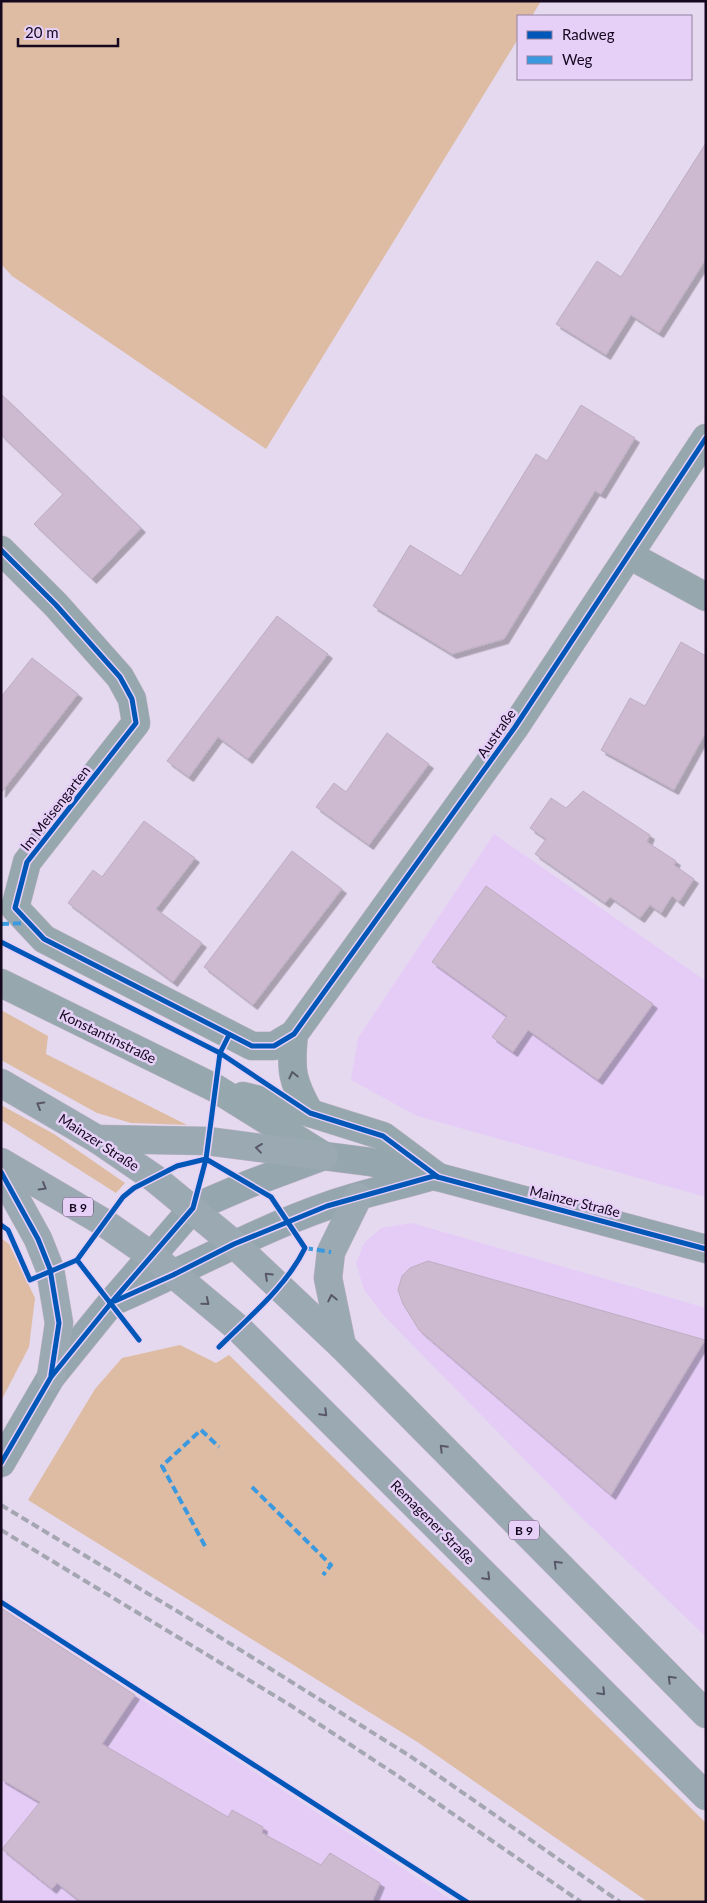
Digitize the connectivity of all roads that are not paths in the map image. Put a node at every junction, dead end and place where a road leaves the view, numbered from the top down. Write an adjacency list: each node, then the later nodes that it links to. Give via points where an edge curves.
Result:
1 (706, 438): 3 (street, Austraße)
2 (1, 550): 6 (street, Im Meisengarten, via 56,605 120,677 132,699 136,723 27,862 15,908 44,939 252,1046 274,1046)
3 (629, 555): 4 (street); 6 (street, Austraße, via 515,727)
4 (706, 597)
5 (1, 983): 8 (street, Konstantinstraße)
6 (294, 1034): 9 (street, one-way to 6, via 297,1090 291,1065)
7 (1, 1083): 10 (main road, Mainzer Straße / B 9, one-way to 7)
8 (215, 1088): 9 (street, Konstantinstraße); 11 (street, Konstantinstraße)
9 (310, 1113): 14 (street, Mainzer Straße, via 383,1136)
10 (97, 1138): 11 (main road, one-way to 10, via 207,1141); 16 (main road, Mainzer Straße / B 9)
11 (324, 1156): 14 (street, Mainzer Straße, via 371,1162); 16 (street, Mainzer Straße)
12 (1, 1162): 19 (main road, B 9, one-way to 19, via 103,1222)
13 (1, 1172): 23 (main road, via 38,1238 50,1269 59,1323)
14 (436, 1177): 15 (street); 18 (street, Mainzer Straße)
15 (358, 1197): 17 (street, via 327,1206); 22 (main road, one-way to 15, via 328,1278 331,1252)
16 (193, 1208): 17 (main road, B 9); 19 (street, Mainzer Straße)
17 (234, 1244): 20 (street); 22 (main road, B 9, one-way to 17)
18 (706, 1248)
19 (152, 1256): 20 (main road, Remagener Straße / B 9); 21 (street, Mainzer Straße)
20 (173, 1275): 21 (street); 26 (main road, Remagener Straße / B 9, one-way to 26, via 238,1328)
21 (111, 1303): 23 (street, Mainzer Straße)
22 (342, 1346): 25 (main road, B 9, one-way to 22)
23 (51, 1377): 24 (street, Mainzer Straße)
24 (1, 1463)
25 (706, 1714)
26 (706, 1796)

